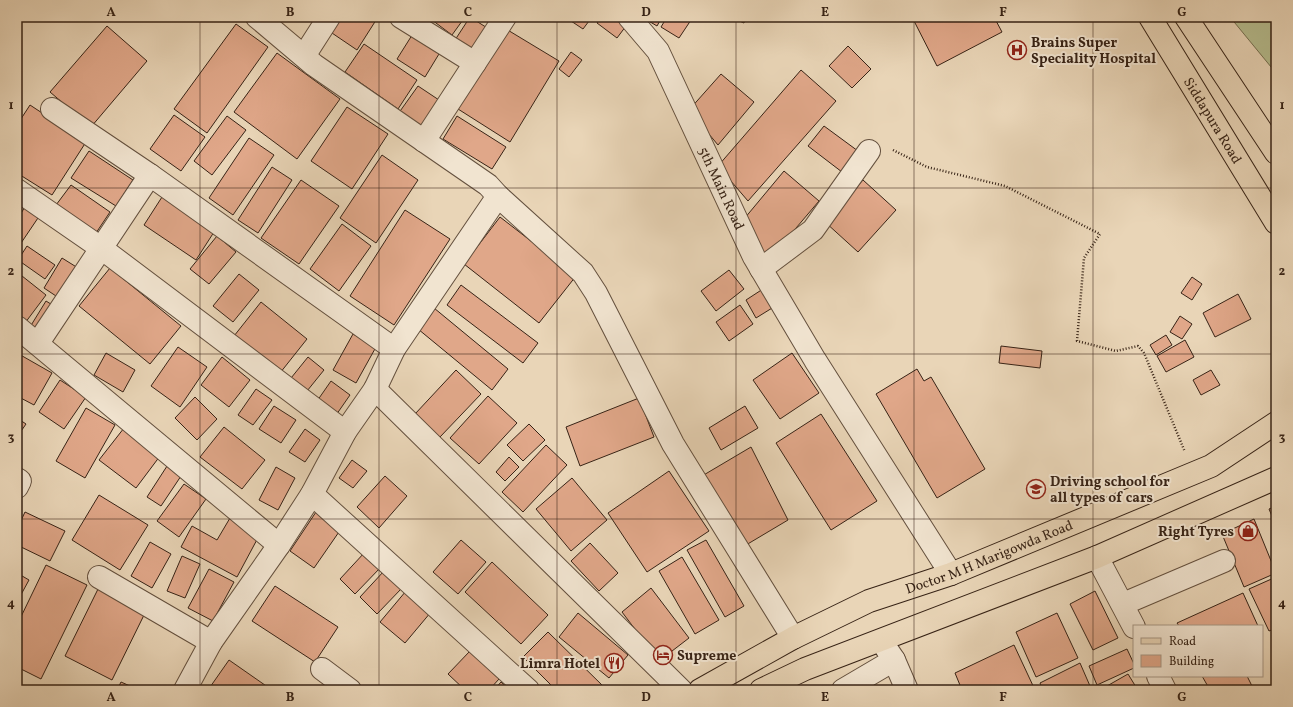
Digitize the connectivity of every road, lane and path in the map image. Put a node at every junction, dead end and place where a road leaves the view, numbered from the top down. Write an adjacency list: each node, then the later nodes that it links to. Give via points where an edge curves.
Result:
1 (257, 17): 8 (street)
2 (329, 17): 8 (street)
3 (504, 17): 9 (street)
4 (629, 17): 20 (street, 5th Main Road, via 658,51)
5 (1150, 17): 18 (main road, Siddapura Road)
6 (1186, 17): 14 (main road)
7 (408, 19): 9 (street)
8 (304, 56): 11 (street)
9 (475, 63): 11 (street)
10 (52, 109): 15 (street)
11 (424, 142): 17 (street, via 488,185)
12 (892, 150): 28 (path, via 927,167 1005,186 1100,234 1084,258 1077,341 1116,351 1138,346 1144,352)
13 (869, 151): 20 (street, via 813,230)
14 (1276, 153)
15 (150, 175): 19 (street); 23 (street)
16 (17, 190): 19 (street)
17 (498, 196): 23 (street); 40 (street, via 583,273 673,444)
18 (1276, 223)
19 (101, 248): 22 (street); 27 (street)
20 (761, 269): 36 (street, 5th Main Road, via 815,360)
21 (17, 327): 22 (street)
22 (38, 343): 33 (street)
23 (394, 349): 24 (street)
24 (375, 389): 27 (street); 49 (street)
25 (1276, 406): 28 (main road)
26 (1276, 423): 28 (main road, Doctor M H Marigowda Road)
27 (345, 432): 32 (street)
28 (1203, 470): 36 (main road, Doctor M H Marigowda Road)
29 (1276, 478): 34 (main road)
30 (17, 479): 31 (street, via 20,482)
31 (17, 487)
32 (312, 494): 33 (street); 48 (street)
33 (279, 545): 42 (street)
34 (1097, 557): 38 (street); 41 (main road)
35 (1224, 561): 38 (street)
36 (951, 574): 40 (main road, Doctor M H Marigowda Road, via 869,601)
37 (99, 576): 42 (street)
38 (1123, 604): 39 (street)
39 (1133, 625)
40 (793, 638): 50 (main road, Doctor M H Marigowda Road)
41 (880, 640): 43 (street); 51 (main road, via 805,669)
42 (211, 642): 46 (street)
43 (894, 660): 52 (street); 53 (street)
44 (322, 669): 47 (street)
45 (1158, 677): 54 (street)
46 (185, 690)
47 (350, 690)
48 (528, 690)
49 (681, 690)
50 (700, 690)
51 (761, 690)
52 (843, 690)
53 (907, 690)
54 (1165, 690)

